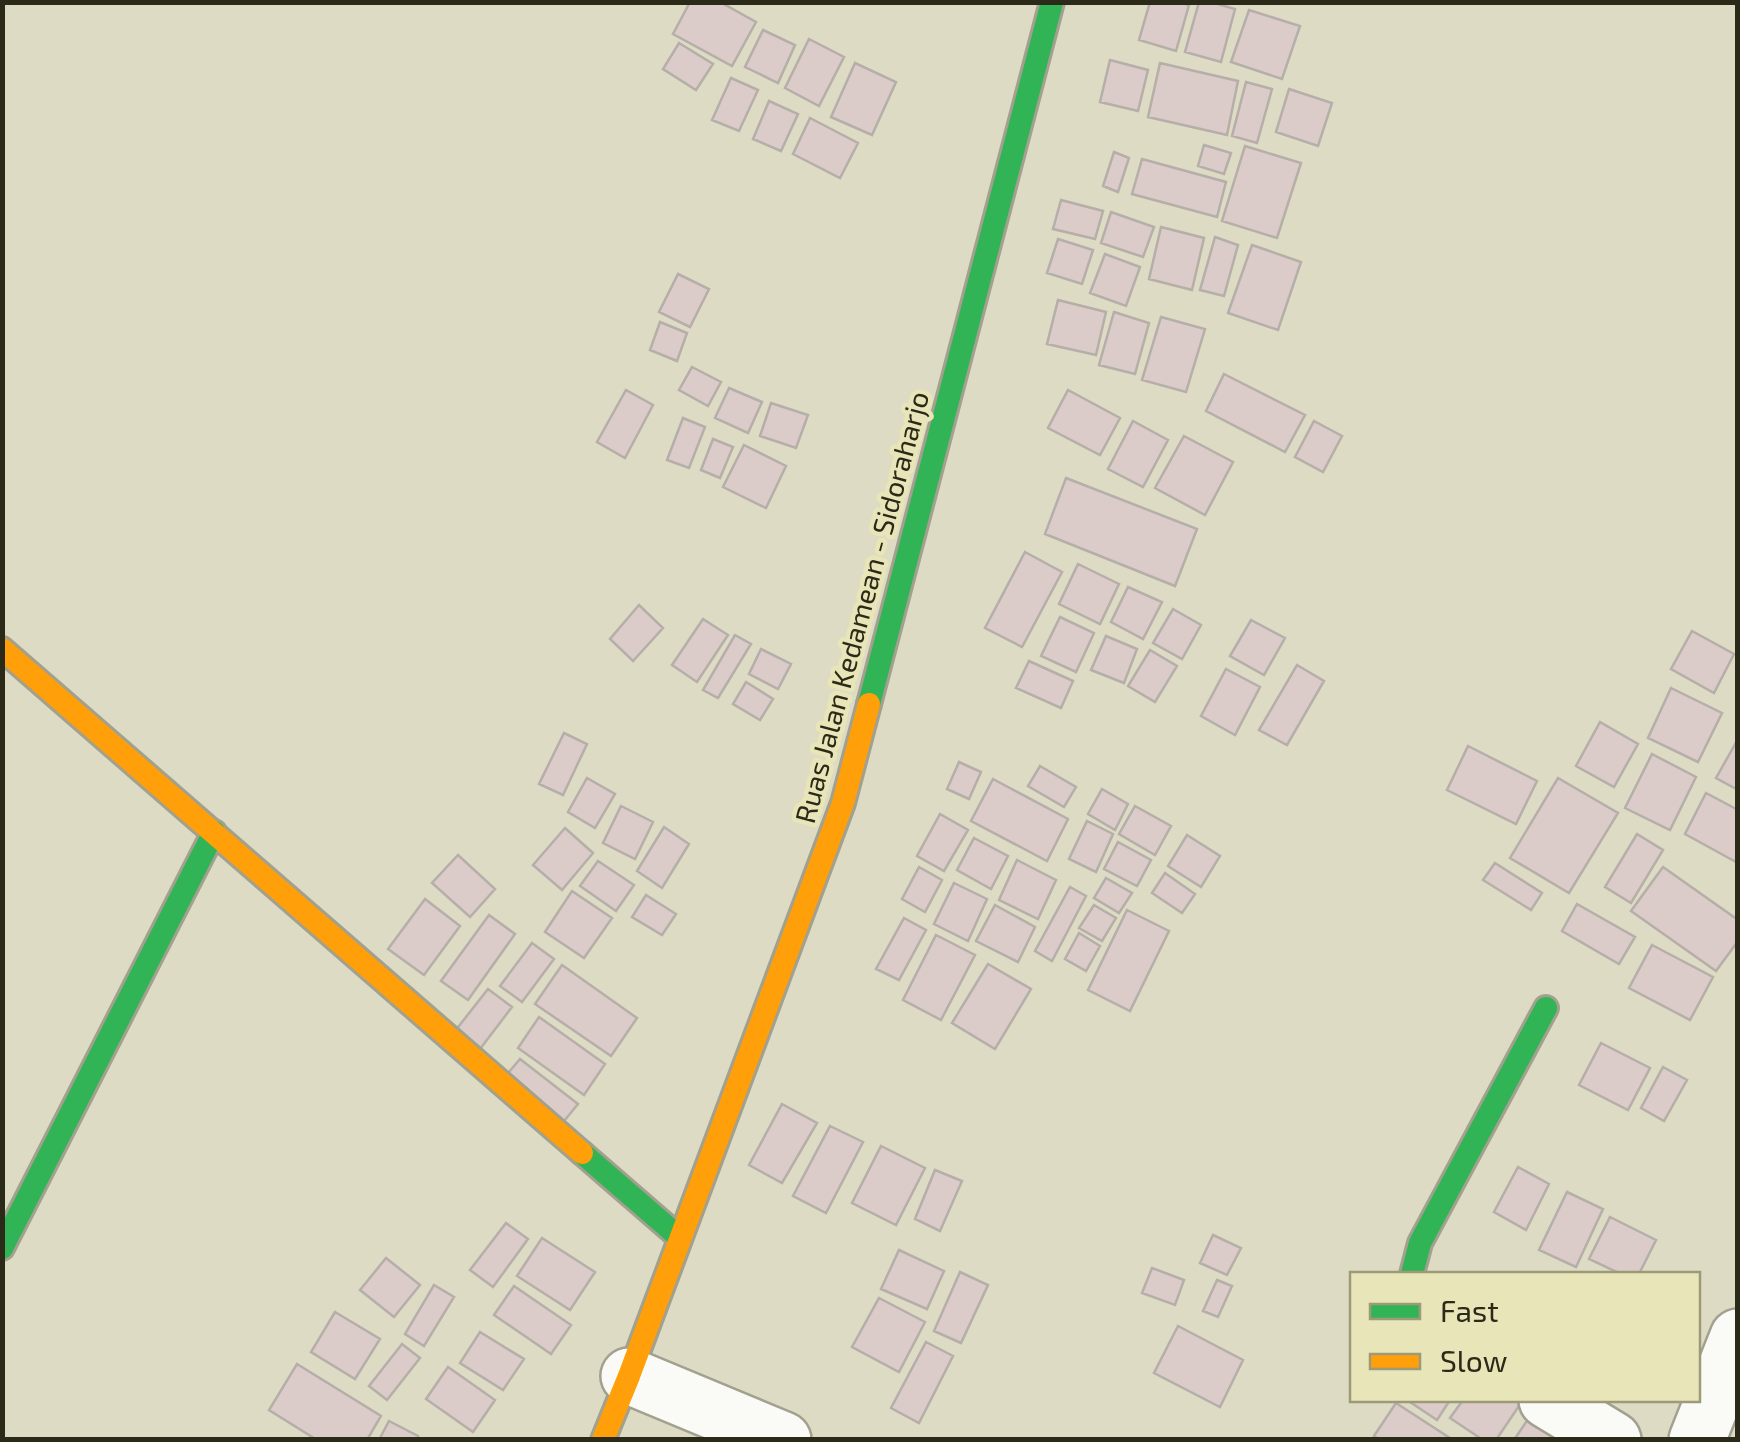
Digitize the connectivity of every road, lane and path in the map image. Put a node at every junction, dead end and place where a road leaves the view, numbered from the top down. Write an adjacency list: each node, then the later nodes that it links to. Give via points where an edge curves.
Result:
1 (1052, 2): 5 (street, Ruas Jalan Kedamean - Sidoraharjo, via 843,803)
2 (2, 649): 3 (street)
3 (214, 832): 5 (street); 6 (street)
4 (1546, 1008): 7 (street, via 1420,1243)
5 (680, 1238): 9 (street, Ruas Jalan Kedamean - Sidoraharjo)
6 (2, 1248)
7 (1413, 1272)
8 (1738, 1337): 14 (street)
9 (630, 1376): 11 (street, Ruas Jalan Kedamean - Sidoraharjo); 12 (street)
10 (1551, 1402): 13 (street)
11 (604, 1440)
12 (782, 1440)
13 (1613, 1440)
14 (1697, 1440)

